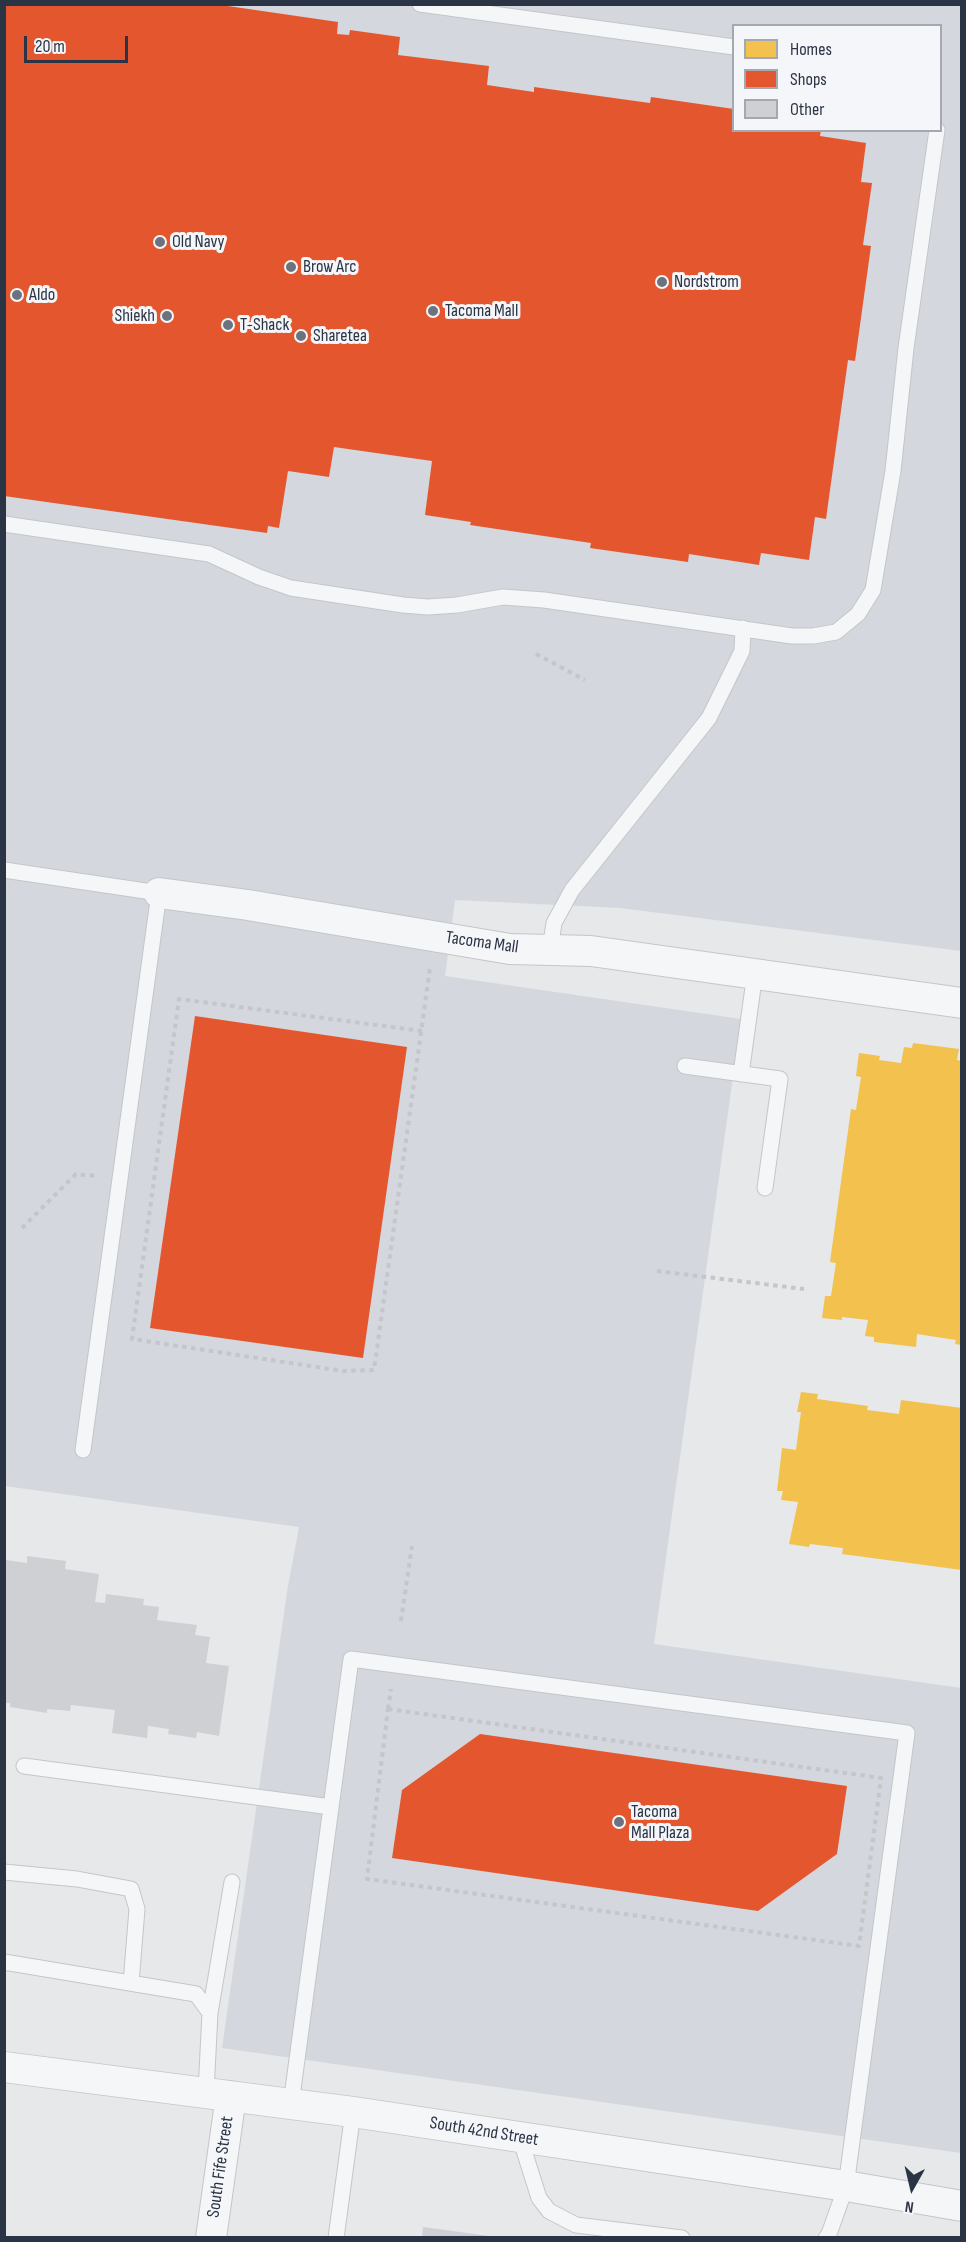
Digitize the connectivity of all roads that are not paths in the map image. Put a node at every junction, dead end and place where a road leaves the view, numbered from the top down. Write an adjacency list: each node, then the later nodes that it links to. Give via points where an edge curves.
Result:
1 (420, 4): 2 (lane)
2 (732, 47)
3 (937, 132): 5 (lane, via 893,471 873,590 858,614 836,632 792,636)
4 (4, 524): 5 (lane, via 209,555 291,588 403,605 457,605 503,597)
5 (743, 628): 8 (lane, via 742,651 709,718 572,890 554,923)
6 (4, 870): 7 (lane, Tacoma Mall)
7 (159, 893): 8 (street, Tacoma Mall, via 510,949); 14 (lane)
8 (550, 949): 9 (street, Tacoma Mall)
9 (755, 973): 10 (street, Tacoma Mall); 12 (lane)
10 (962, 1003)
11 (685, 1066): 12 (lane)
12 (741, 1074): 13 (lane, via 780,1079)
13 (765, 1188)
14 (83, 1450)
15 (24, 1766): 16 (lane)
16 (331, 1807): 24 (lane); 27 (lane, via 351,1659 907,1733)
17 (4, 1872): 20 (lane, via 131,1889 137,1909)
18 (232, 1882): 21 (lane)
19 (4, 1962): 20 (lane)
20 (131, 1983): 21 (lane, via 196,1994)
21 (210, 2013): 23 (lane)
22 (4, 2067): 23 (street, South 42nd Street)
23 (218, 2094): 24 (street, South 42nd Street); 29 (street, South Fife Street)
24 (291, 2104): 25 (street, South 42nd Street)
25 (353, 2112): 26 (street, South 42nd Street); 30 (lane)
26 (520, 2138): 27 (street, South 42nd Street); 31 (lane, via 539,2198 549,2211 576,2224)
27 (846, 2186): 28 (street, South 42nd Street); 32 (lane)
28 (962, 2206)
29 (211, 2238)
30 (336, 2238)
31 (682, 2238)
32 (826, 2238)

